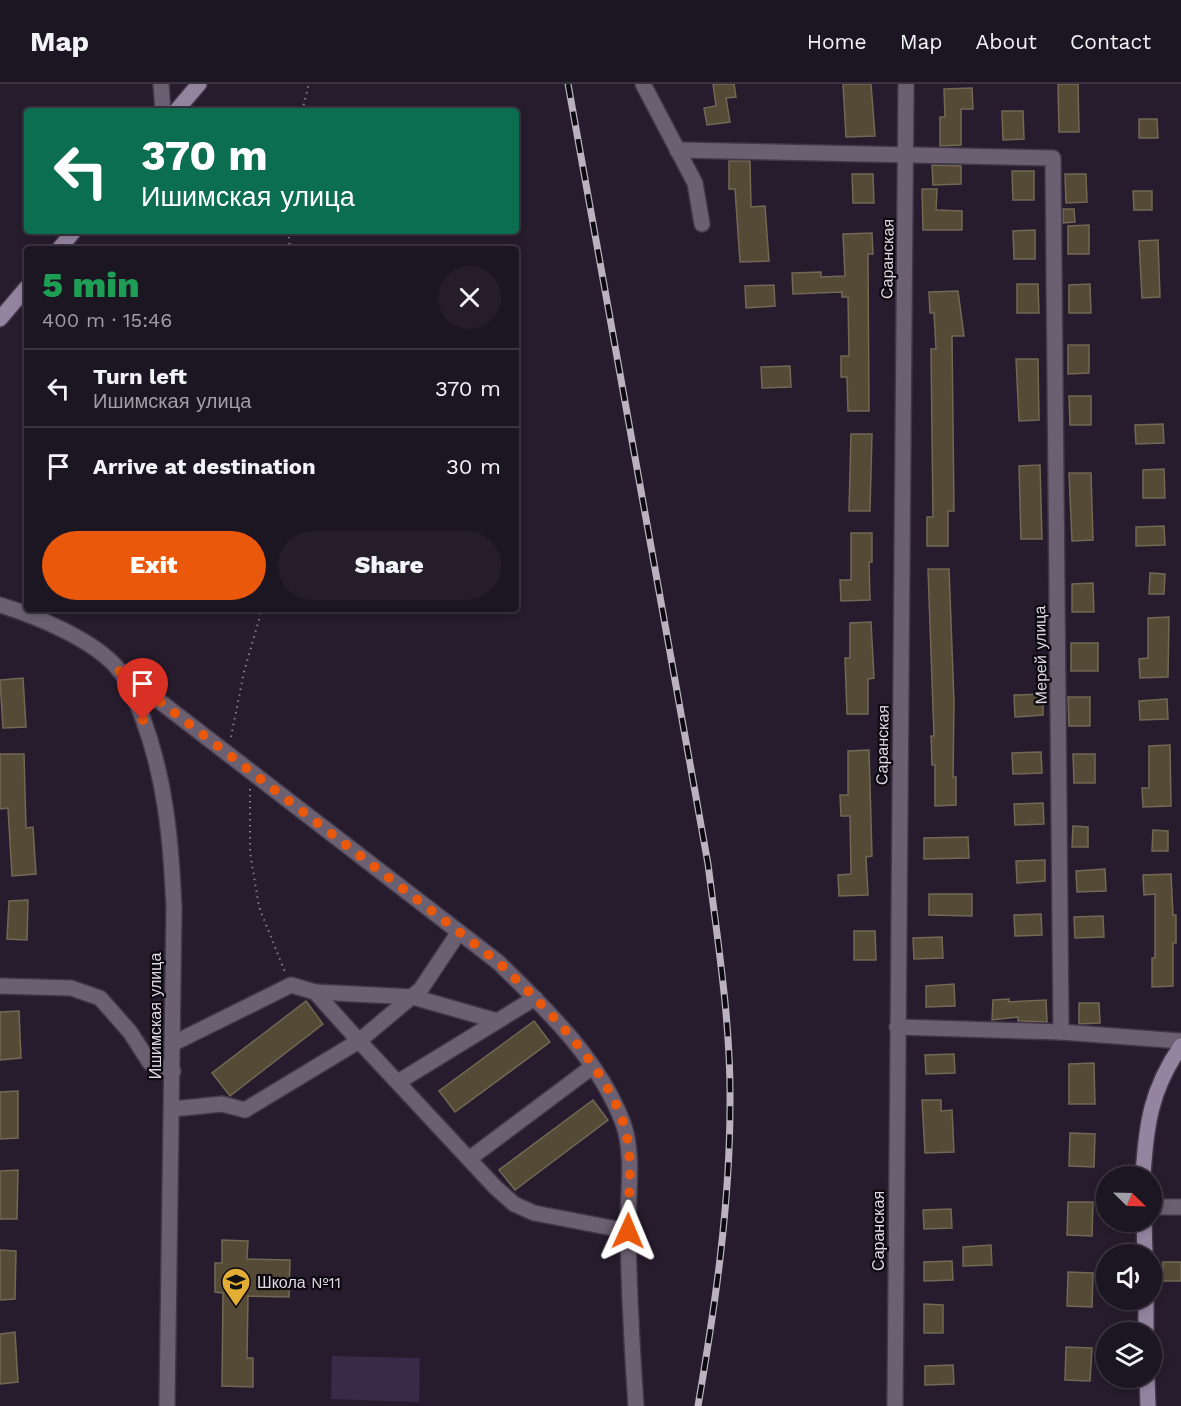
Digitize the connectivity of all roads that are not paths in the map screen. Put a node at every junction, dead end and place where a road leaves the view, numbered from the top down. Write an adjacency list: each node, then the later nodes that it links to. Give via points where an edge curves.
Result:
1 (161, 84): 5 (street)
2 (199, 84): 6 (street)
3 (643, 84): 7 (street)
4 (906, 84): 8 (street, Саранская)
5 (163, 108)
6 (179, 108)
7 (677, 150): 8 (street); 9 (street, via 695,183)
8 (906, 155): 22 (street, Саранская); 23 (street, Мерей улица, via 1053,158)
9 (702, 224)
10 (72, 234): 11 (street)
11 (62, 246)
12 (24, 291): 13 (street)
13 (0, 319)
14 (0, 605): 15 (street, Ишимская улица, via 93,647)
15 (119, 670): 16 (street); 26 (street, Ишимская улица, via 136,701 157,756 170,828 174,908)
16 (459, 932): 19 (street); 20 (street)
17 (0, 986): 29 (street, via 71,988 100,998 130,1032 150,1063)
18 (315, 992): 19 (street); 24 (street); 26 (street, via 291,985)
19 (413, 997): 21 (street); 24 (street)
20 (535, 998): 21 (street); 28 (street)
21 (497, 1021): 30 (street)
22 (897, 1027): 23 (street); 40 (street, Саранская)
23 (1061, 1032): 25 (street)
24 (359, 1041): 30 (street); 31 (street, via 244,1110 222,1104)
25 (1181, 1041)
26 (172, 1044): 29 (street, Ишимская улица)
27 (1181, 1046): 33 (street, via 1154,1092)
28 (592, 1067): 32 (street); 36 (street, via 624,1125)
29 (173, 1071): 31 (street, Ишимская улица)
30 (398, 1082): 32 (street)
31 (173, 1109): 38 (street, Ишимская улица)
32 (470, 1159): 36 (street, via 495,1187 523,1209)
33 (1144, 1166)
34 (1162, 1207): 35 (street)
35 (1181, 1207)
36 (628, 1231): 39 (street)
37 (1147, 1388): 41 (street)
38 (167, 1406)
39 (636, 1406)
40 (895, 1406)
41 (1148, 1406)

